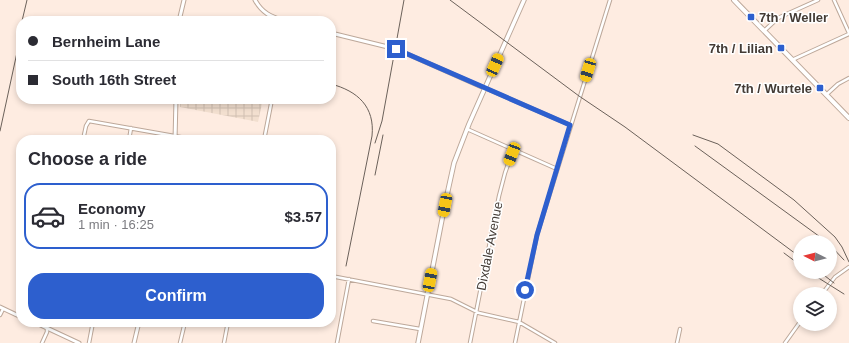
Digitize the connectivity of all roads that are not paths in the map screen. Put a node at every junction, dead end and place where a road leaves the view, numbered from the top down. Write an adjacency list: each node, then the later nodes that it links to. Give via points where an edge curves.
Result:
1 (184, 0): 8 (street)
2 (255, 0): 9 (street)
3 (524, 0): 15 (main road)
4 (610, 0): 20 (street)
5 (734, 0): 10 (main road)
6 (818, 0): 10 (street, via 778,18)
7 (834, 0): 11 (street)
8 (180, 16)
9 (270, 16)
10 (764, 31): 13 (main road)
11 (849, 33): 13 (street)
12 (336, 34): 15 (street, via 396,49)
13 (792, 60): 16 (main road)
14 (849, 78): 16 (street)
15 (484, 88): 20 (street); 22 (main road)
16 (826, 95): 19 (main road)
17 (176, 104): 26 (street)
18 (271, 104): 27 (street)
19 (849, 118)
20 (570, 125): 29 (street)
21 (131, 128): 23 (street, via 88,121); 24 (street); 25 (street)
22 (466, 129): 28 (street); 34 (main road, via 449,185)
23 (84, 135)
24 (130, 135)
25 (170, 135)
26 (175, 135)
27 (265, 135)
28 (514, 150): 29 (street); 36 (street, Dixdale Avenue, via 499,196)
29 (557, 169): 40 (street, via 535,241)
30 (849, 267): 33 (street, via 835,277)
31 (336, 277): 32 (street)
32 (349, 279): 34 (street); 55 (street)
33 (827, 287)
34 (427, 294): 36 (street, via 451,299); 46 (main road)
35 (2, 308): 37 (street); 38 (street)
36 (476, 312): 40 (street); 57 (street, Dixdale Avenue)
37 (16, 314)
38 (0, 315)
39 (373, 321): 46 (street)
40 (519, 322): 58 (street); 59 (street)
41 (92, 327): 51 (street)
42 (137, 327): 52 (street)
43 (183, 327): 53 (street)
44 (227, 327): 54 (street)
45 (47, 328): 49 (street); 50 (street)
46 (420, 329): 56 (main road)
47 (680, 329): 60 (street)
48 (794, 331): 61 (street)
49 (42, 343)
50 (79, 343)
51 (89, 343)
52 (134, 343)
53 (180, 343)
54 (224, 343)
55 (337, 343)
56 (418, 343)
57 (470, 343)
58 (515, 343)
59 (555, 343)
60 (677, 343)
61 (785, 343)

